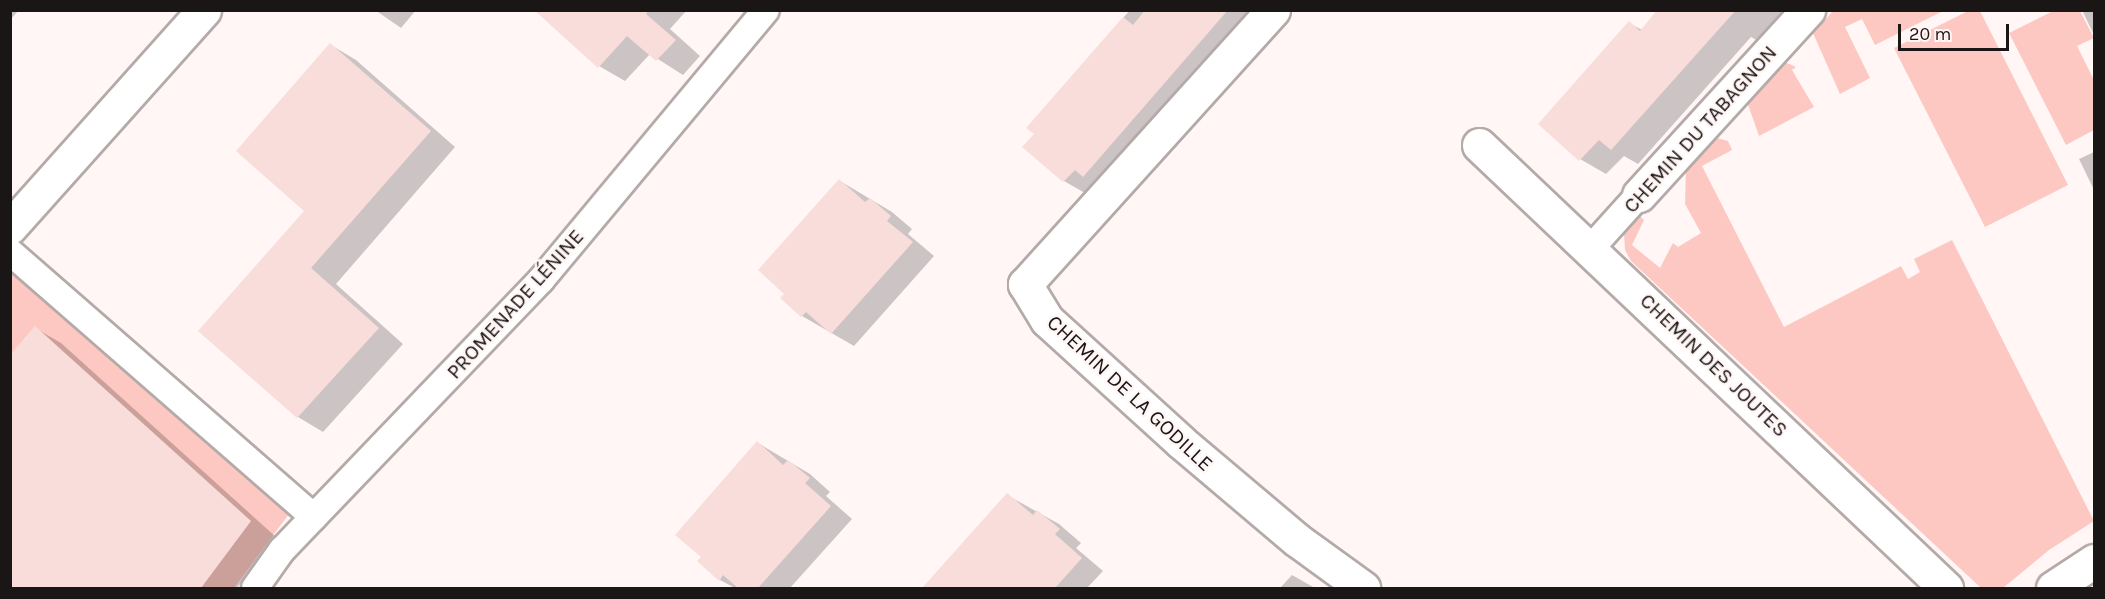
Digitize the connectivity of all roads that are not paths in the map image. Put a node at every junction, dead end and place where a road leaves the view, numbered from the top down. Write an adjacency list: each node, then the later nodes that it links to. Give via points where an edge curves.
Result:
1 (204, 10): 7 (street)
2 (766, 10): 10 (street, PROMENADE LÉNINE, via 541,280)
3 (1273, 10): 13 (street, CHEMIN DE LA GODILLE, via 1025,284 1047,320 1181,442 1297,540)
4 (1808, 10): 6 (street, CHEMIN DU TABAGNON)
5 (1479, 145): 8 (street, CHEMIN DES JOUTES)
6 (1639, 195): 8 (street, CHEMIN DU TABAGNON)
7 (10, 227)
8 (1592, 248): 14 (street, CHEMIN DES JOUTES)
9 (10, 252): 10 (street)
10 (314, 517): 12 (street, PROMENADE LÉNINE, via 282,550)
11 (2094, 561): 15 (street)
12 (255, 588)
13 (1363, 588)
14 (1946, 588)
15 (2053, 588)

